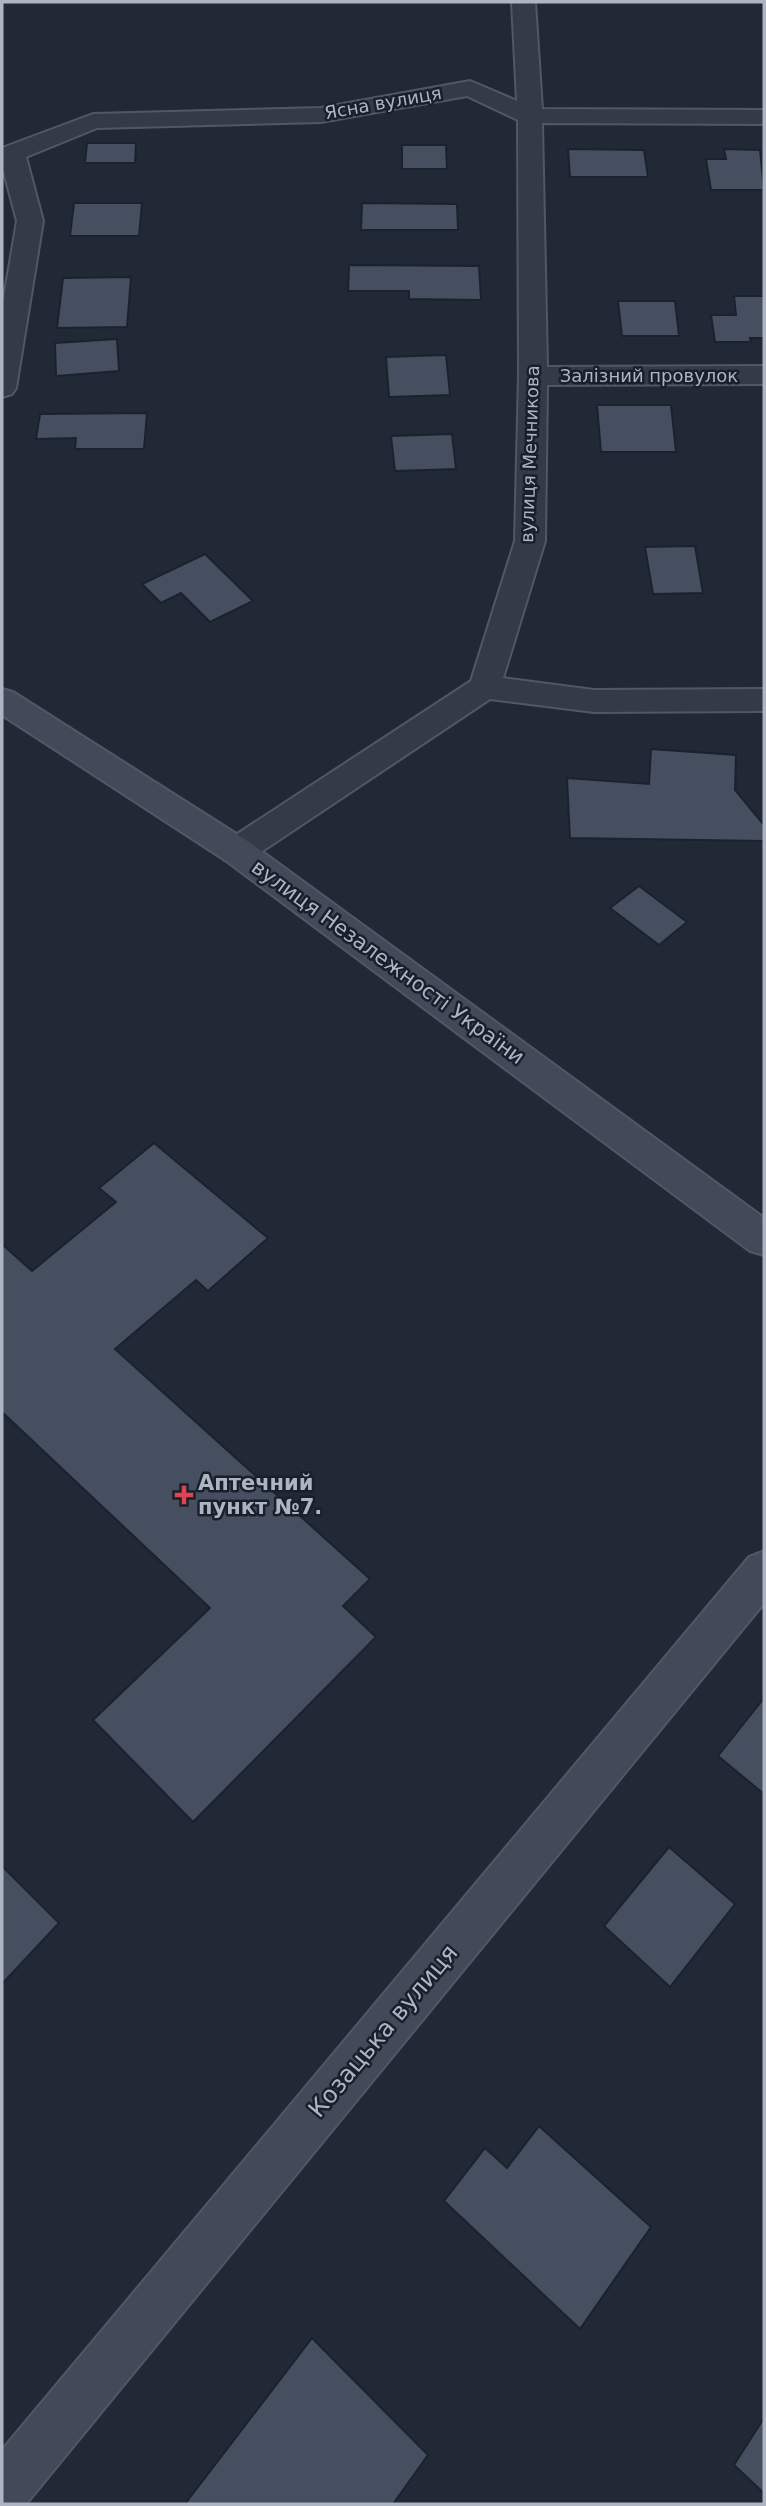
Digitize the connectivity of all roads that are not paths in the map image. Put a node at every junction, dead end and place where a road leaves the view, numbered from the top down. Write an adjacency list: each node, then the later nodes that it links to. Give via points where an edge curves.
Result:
1 (523, 2): 2 (street, вулиця Мечникова)
2 (530, 116): 3 (street, Ясна вулиця); 4 (street, Ясна вулиця, via 470,89 321,115 93,121); 6 (street, вулиця Мечникова)
3 (764, 117)
4 (7, 155): 7 (street, via 30,221)
5 (764, 375): 6 (street, Залізний провулок)
6 (533, 376): 8 (street, вулиця Мечникова, via 530,541)
7 (2, 388)
8 (485, 687): 10 (street, via 594,701); 11 (street)
9 (2, 700): 11 (street, вулиця Незалежності України)
10 (764, 700)
11 (237, 851): 12 (street, вулиця Незалежності України)
12 (764, 1239)
13 (764, 1571): 14 (street, Козацька вулиця)
14 (2, 2491)

